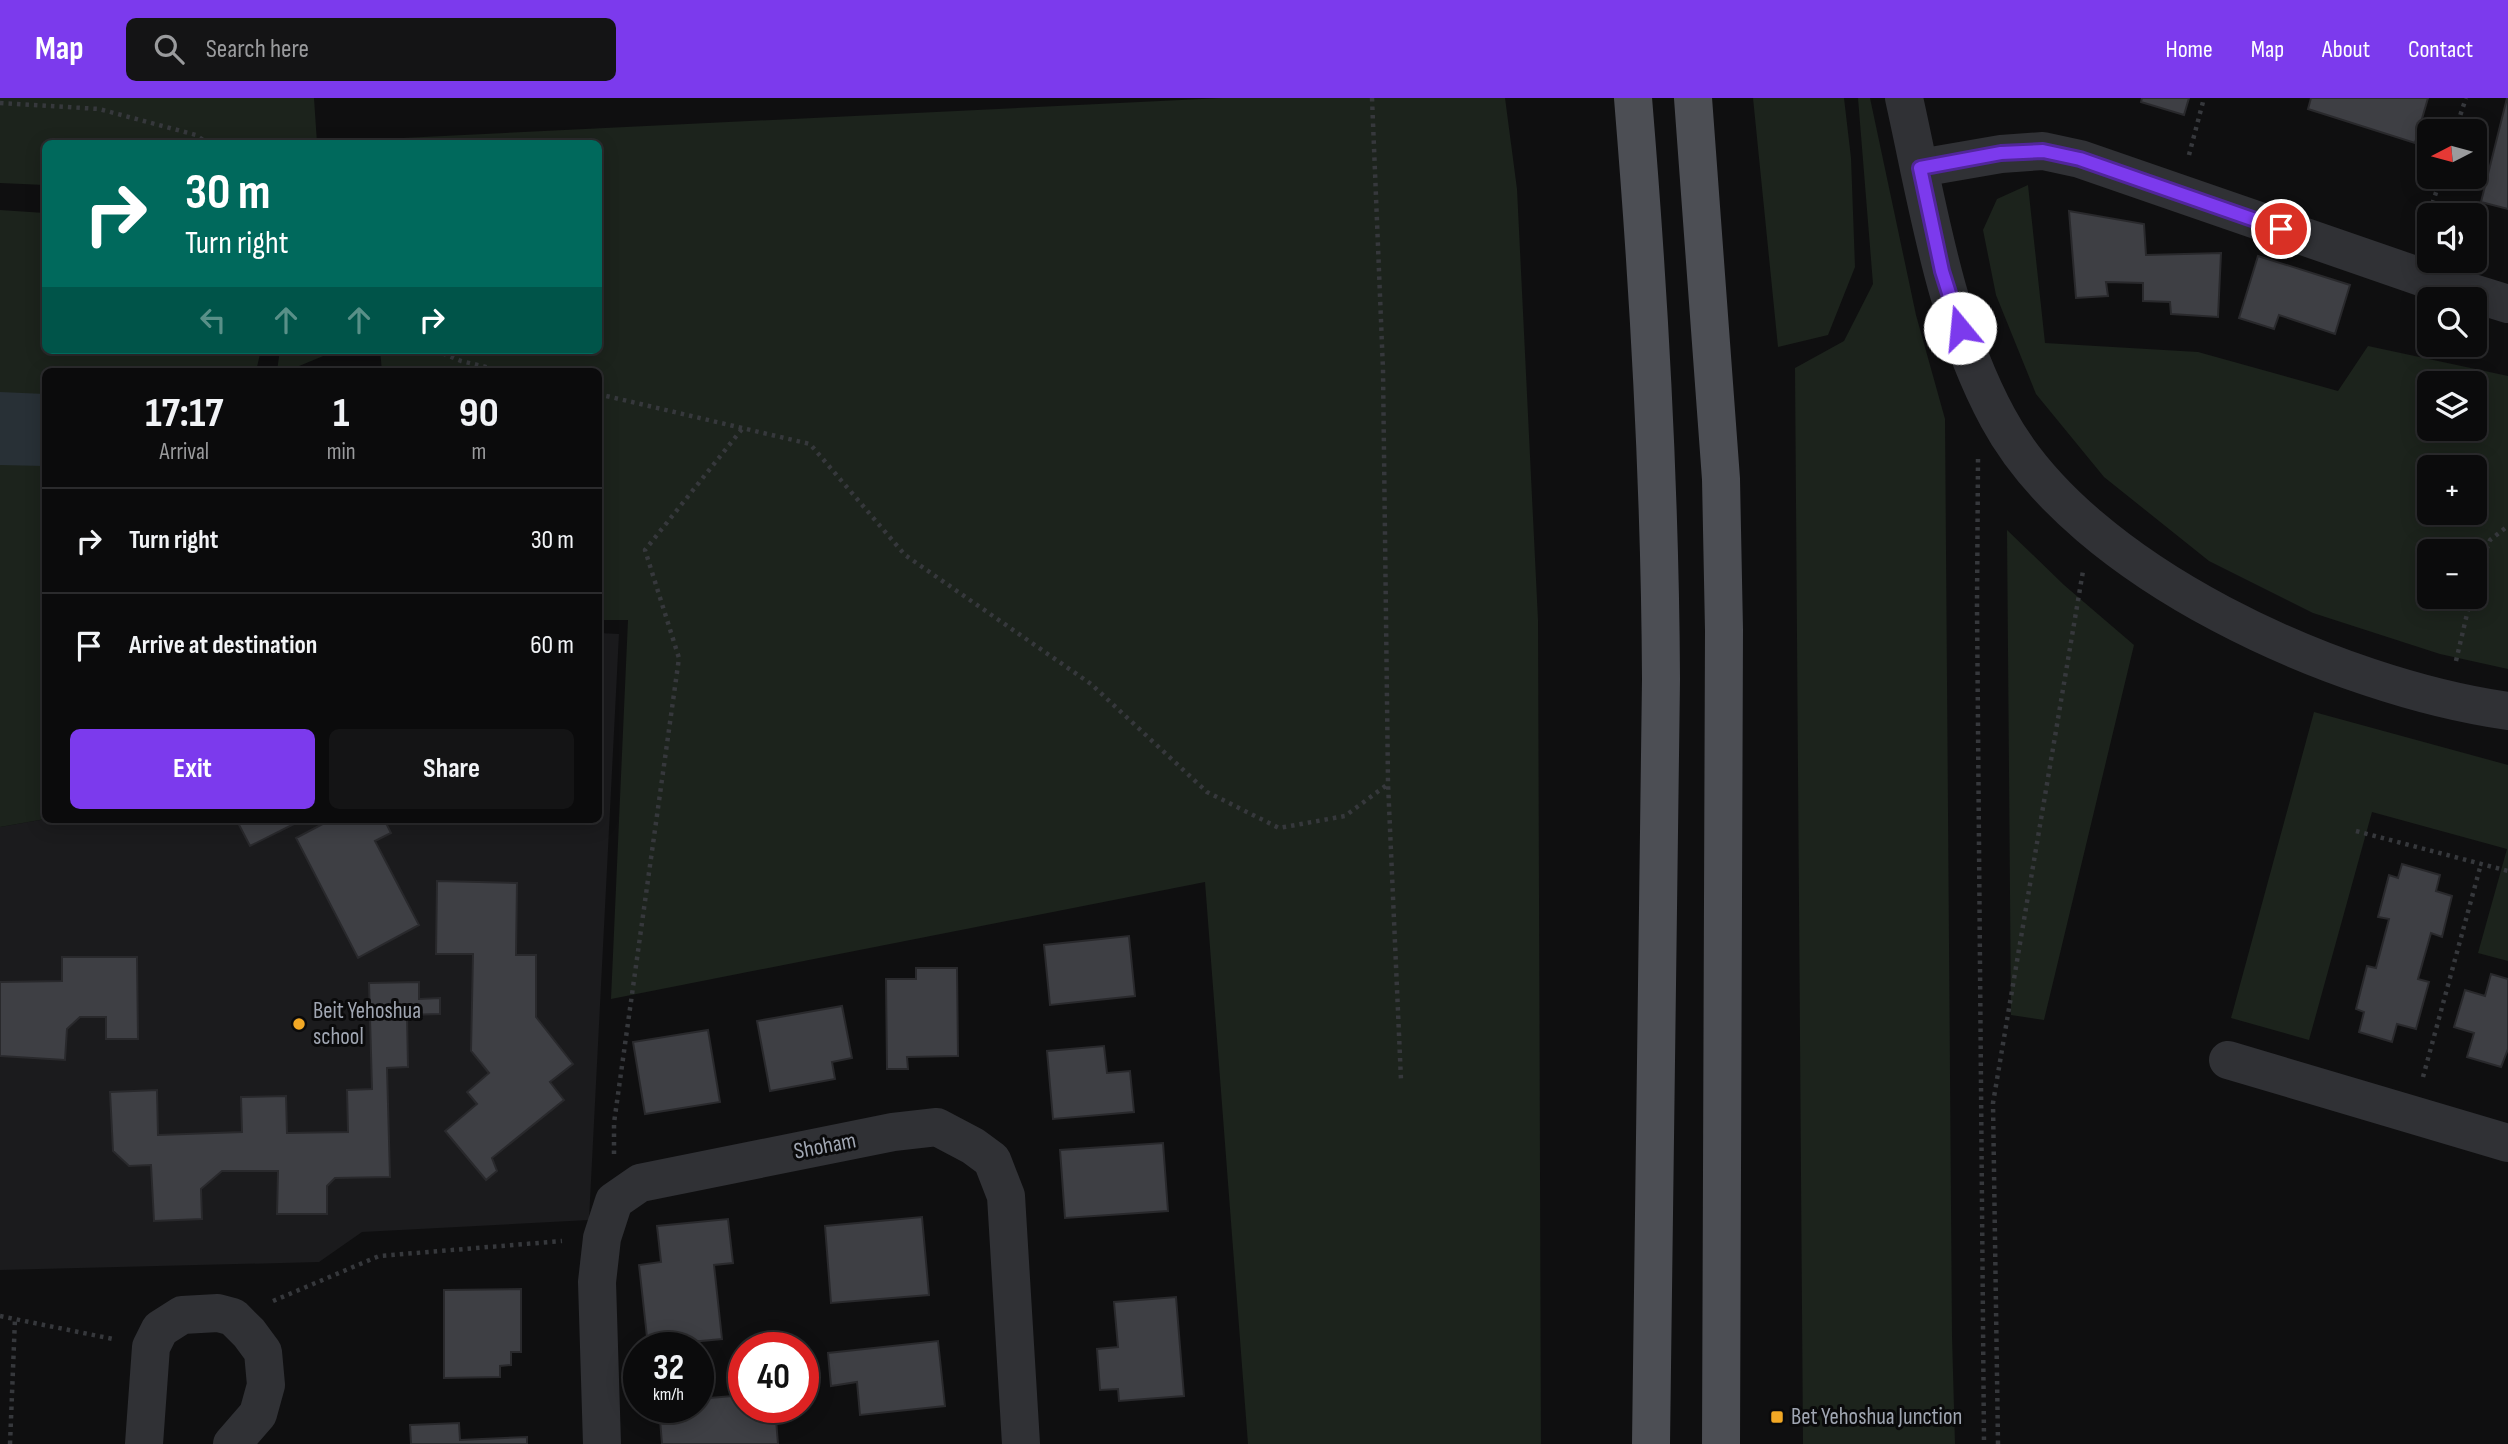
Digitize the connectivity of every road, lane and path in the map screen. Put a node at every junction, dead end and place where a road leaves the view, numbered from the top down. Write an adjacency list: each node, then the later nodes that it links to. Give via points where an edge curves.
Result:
1 (1373, 98): 26 (path, via 1383,370)
2 (1633, 98): 45 (main road, via 1660,552)
3 (1693, 98): 46 (main road, via 1721,479)
4 (1904, 98): 10 (street)
5 (2204, 98): 12 (path)
6 (2466, 98): 8 (path)
7 (0, 103): 9 (path, via 99,109)
8 (2459, 119)
9 (203, 140)
10 (1920, 168): 12 (street, via 2001,153 2043,151); 21 (street, via 1942,271 1979,378 1999,420 2028,462)
11 (2437, 189): 13 (path)
12 (2178, 193): 13 (street)
13 (2410, 274): 14 (street)
14 (2508, 304)
15 (444, 354): 16 (path)
16 (490, 368)
17 (602, 395): 18 (path)
18 (742, 429): 26 (path, via 810,444 905,555 1091,684 1208,792 1279,828 1345,816); 34 (path, via 645,550 679,658 614,1123)
19 (1978, 458): 47 (path)
20 (2508, 526): 22 (path)
21 (2090, 528): 24 (street, via 2155,576 2229,618 2332,662); 48 (path, via 1993,1103)
22 (2487, 548)
23 (2468, 609): 24 (path)
24 (2447, 698): 25 (street)
25 (2508, 711)
26 (1388, 783): 31 (path)
27 (2356, 831): 28 (path)
28 (2481, 864): 29 (path); 32 (path)
29 (2508, 871)
30 (2228, 1060): 32 (street)
31 (1401, 1080)
32 (2412, 1115): 33 (street)
33 (2508, 1143)
34 (614, 1200): 35 (street); 44 (street, Shoham, via 640,1183 893,1132 937,1128 973,1146 992,1160 1006,1196)
35 (602, 1238): 37 (path, via 379,1256); 43 (street, via 597,1282)
36 (0, 1316): 38 (path)
37 (233, 1317): 39 (street, via 182,1315 160,1329); 42 (street, via 263,1352 266,1385 258,1414)
38 (15, 1319): 39 (path); 40 (path)
39 (151, 1347): 41 (street)
40 (10, 1444)
41 (144, 1444)
42 (232, 1444)
43 (602, 1444)
44 (1021, 1444)
45 (1651, 1444)
46 (1721, 1444)
47 (1984, 1444)
48 (1998, 1444)

